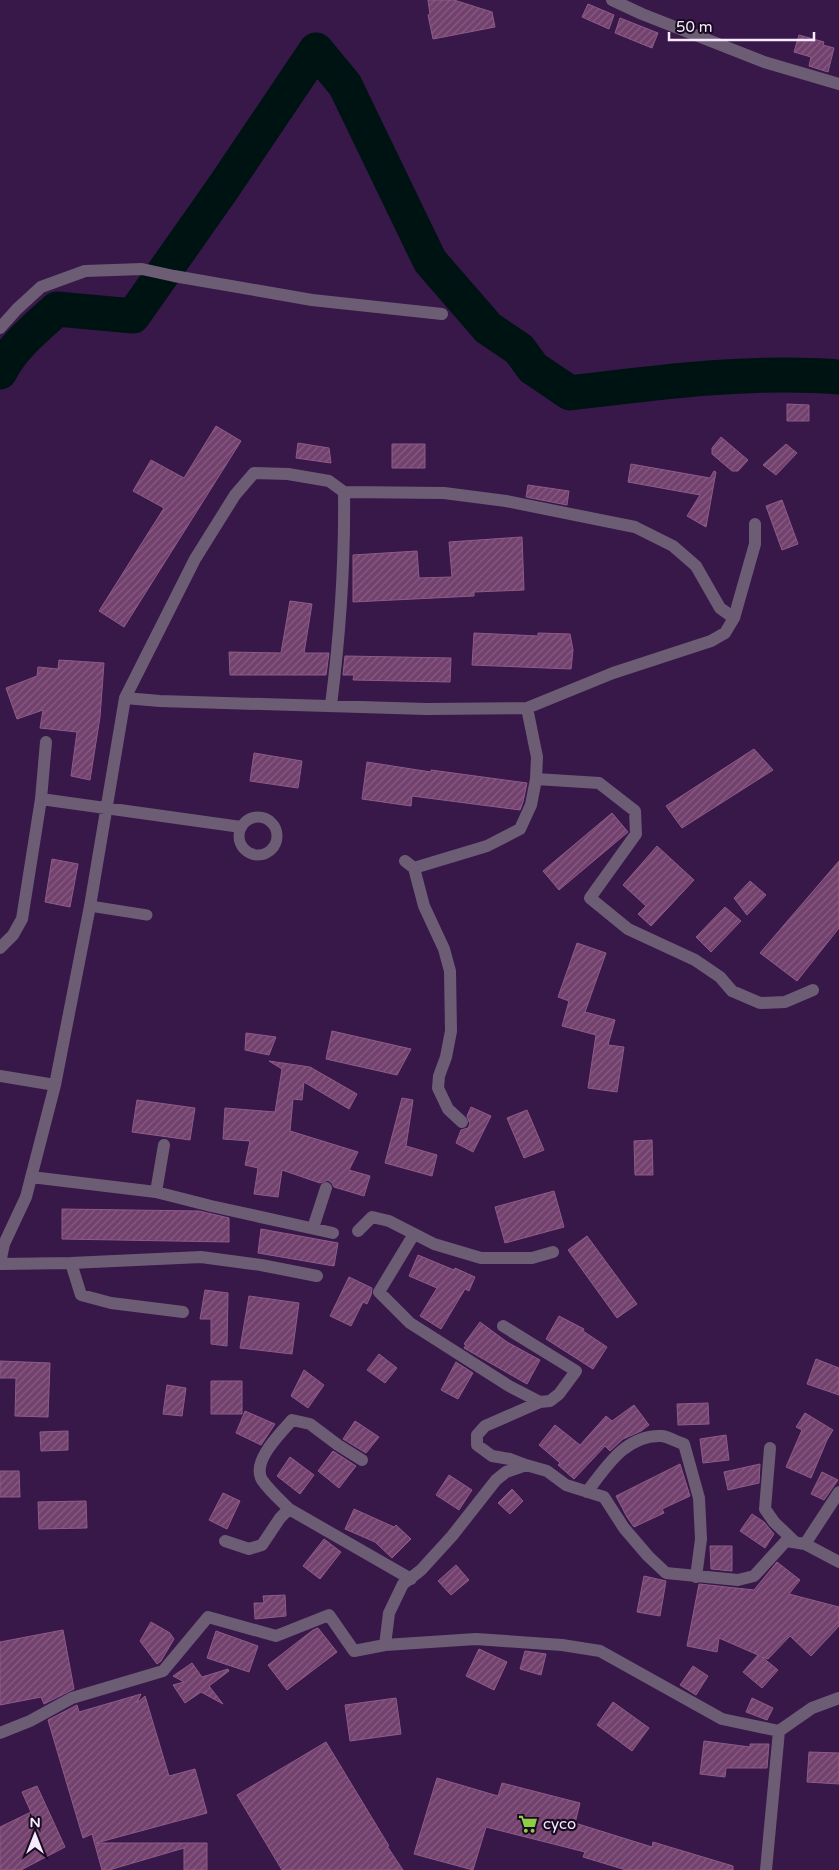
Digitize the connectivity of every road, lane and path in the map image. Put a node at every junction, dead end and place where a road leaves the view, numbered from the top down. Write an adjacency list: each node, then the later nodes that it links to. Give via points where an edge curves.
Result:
1 (612, 0): 2 (street, via 764,62)
2 (839, 84)
3 (442, 314): 4 (street, via 312,300 142,269 84,271 41,287)
4 (0, 328)
5 (344, 492): 7 (street, via 462,495 634,527 673,546 696,566 720,608); 8 (street, via 329,481 288,474 254,473 235,495 195,559); 9 (street, via 339,646)
6 (755, 524): 7 (street, via 755,544)
7 (734, 618): 10 (street, via 725,633 711,641 613,673)
8 (125, 698): 9 (street); 14 (street)
9 (331, 705): 10 (street, via 426,709)
10 (527, 708): 12 (street, via 537,757)
11 (46, 742): 13 (street)
12 (536, 779): 19 (street, via 599,782 635,812 636,834 590,898 628,929 695,960 720,977 732,991 760,1003 785,1002); 22 (street, via 531,805 520,829 487,846 409,864 444,949 450,972 451,1031 438,1088 448,1109)
13 (41, 799): 14 (street); 18 (street, via 22,919)
14 (106, 807): 15 (street); 16 (street)
15 (241, 827)
16 (90, 906): 17 (lane); 21 (street)
17 (147, 915)
18 (0, 948)
19 (813, 990)
20 (0, 1076): 21 (street)
21 (55, 1085): 24 (street)
22 (462, 1122)
23 (164, 1145): 26 (street)
24 (31, 1177): 26 (street); 33 (street, via 26,1197 4,1244)
25 (326, 1188): 27 (street)
26 (156, 1192): 27 (street)
27 (313, 1228): 29 (street)
28 (358, 1231): 30 (street, via 372,1217)
29 (333, 1233)
30 (414, 1234): 31 (street, via 434,1244 481,1258 532,1258); 37 (street, via 379,1292 410,1323)
31 (553, 1252)
32 (71, 1263): 33 (street); 34 (street, via 201,1257); 35 (street, via 81,1295 110,1303)
33 (0, 1264)
34 (317, 1276)
35 (184, 1312)
36 (503, 1326): 37 (street, via 576,1371 559,1394 550,1401)
37 (540, 1402): 40 (street, via 485,1426 477,1435 477,1445 492,1456)
38 (770, 1448): 45 (street, via 765,1509 774,1522)
39 (362, 1460): 43 (street, via 310,1424 292,1420 259,1465 261,1478)
40 (526, 1465): 41 (street, via 547,1471 566,1485); 48 (street, via 506,1472 496,1480 452,1536)
41 (586, 1492): 47 (street, via 604,1498 624,1528 666,1573); 47 (street, via 612,1459 635,1441 663,1436 684,1444 699,1498 701,1539)
42 (839, 1492): 45 (street)
43 (289, 1509): 44 (street, via 262,1545 249,1549); 48 (street)
44 (225, 1541)
45 (800, 1543): 46 (street); 47 (street, via 786,1541 754,1576 738,1580)
46 (839, 1562)
47 (696, 1576)
48 (411, 1579): 49 (street, via 403,1584 388,1613)
49 (385, 1645): 51 (street, via 476,1639 600,1651 722,1719); 52 (street, via 354,1651 329,1615 276,1636 208,1617 163,1671 72,1698 30,1722)
50 (839, 1698): 51 (street, via 812,1708)
51 (779, 1731): 53 (street)
52 (0, 1733)
53 (766, 1870)

